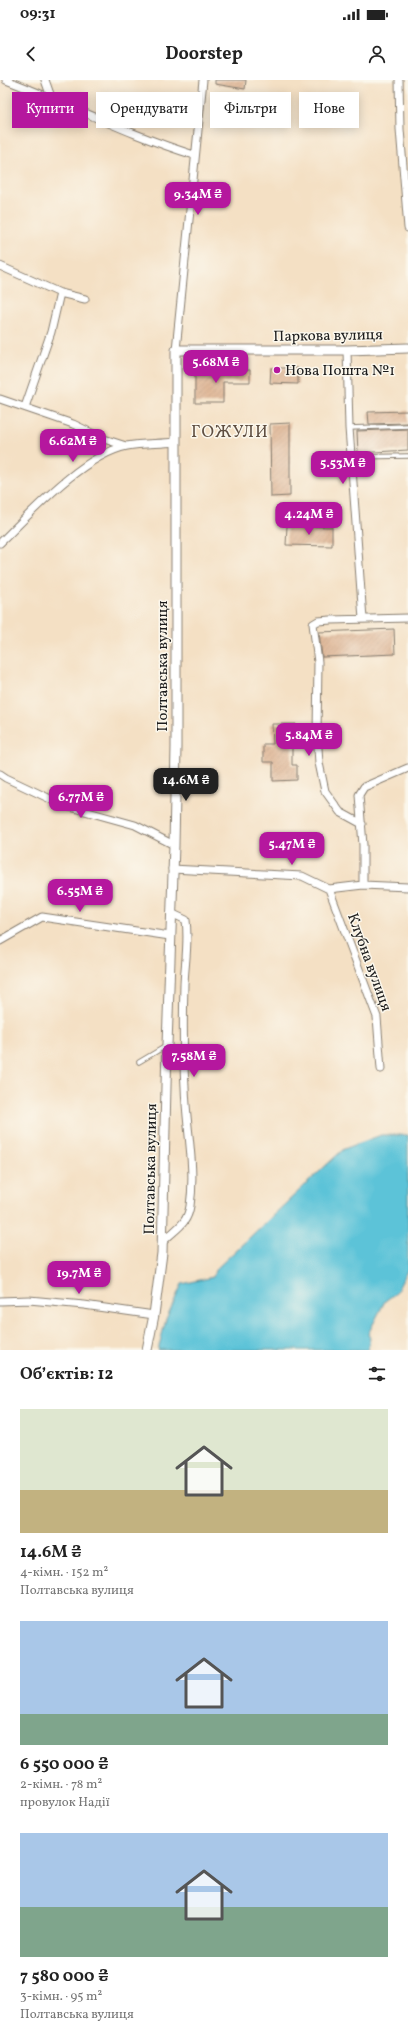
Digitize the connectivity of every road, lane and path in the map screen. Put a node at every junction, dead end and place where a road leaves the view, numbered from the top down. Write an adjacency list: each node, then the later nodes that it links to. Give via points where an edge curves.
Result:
1 (6, 80): 5 (street)
2 (45, 80): 6 (street)
3 (203, 80): 10 (street, Полтавська вулиця)
4 (399, 80): 9 (street)
5 (38, 92)
6 (49, 92)
7 (88, 115): 10 (street, via 158,144)
8 (408, 128): 9 (street)
9 (400, 129): 11 (street)
10 (194, 155): 16 (street, Полтавська вулиця)
11 (408, 228)
12 (0, 266): 13 (street)
13 (60, 293): 14 (street); 19 (street, via 51,332)
14 (85, 299)
15 (408, 348): 17 (street, Паркова вулиця)
16 (176, 350): 17 (street, Паркова вулиця); 22 (street, Полтавська вулиця)
17 (347, 350): 21 (street)
18 (0, 399): 19 (street)
19 (25, 408): 23 (street)
20 (408, 426): 21 (lane)
21 (349, 428): 25 (street)
22 (175, 442): 23 (street); 32 (street, Полтавська вулиця)
23 (126, 446): 26 (street, via 98,457 77,472)
24 (408, 456): 25 (lane)
25 (351, 457): 28 (street)
26 (0, 543)
27 (408, 618): 28 (street)
28 (363, 619): 31 (street, via 318,621 313,624 318,662 316,733 325,791 340,812)
29 (408, 768): 31 (street, via 364,786 359,795)
30 (0, 774): 32 (street, via 63,805 135,825)
31 (362, 824): 34 (street)
32 (174, 845): 33 (street, Полтавська вулиця)
33 (172, 869): 36 (street, via 302,876); 37 (street, Полтавська вулиця)
34 (363, 885): 35 (street); 36 (street)
35 (408, 887)
36 (329, 889): 42 (street, Клубна вулиця, via 377,1017)
37 (171, 913): 38 (street, Полтавська вулиця); 43 (street, via 186,920 188,936 184,983 185,1089 191,1179 190,1206 185,1223 172,1232)
38 (170, 936): 39 (street, via 42,917); 40 (street, Полтавська вулиця)
39 (0, 941)
40 (167, 1045): 41 (lane); 43 (street, Полтавська вулиця)
41 (139, 1062)
42 (381, 1069)
43 (162, 1248): 45 (street, Полтавська вулиця)
44 (0, 1301): 45 (street, via 44,1301)
45 (154, 1315): 46 (street, Полтавська вулиця)
46 (147, 1350)

